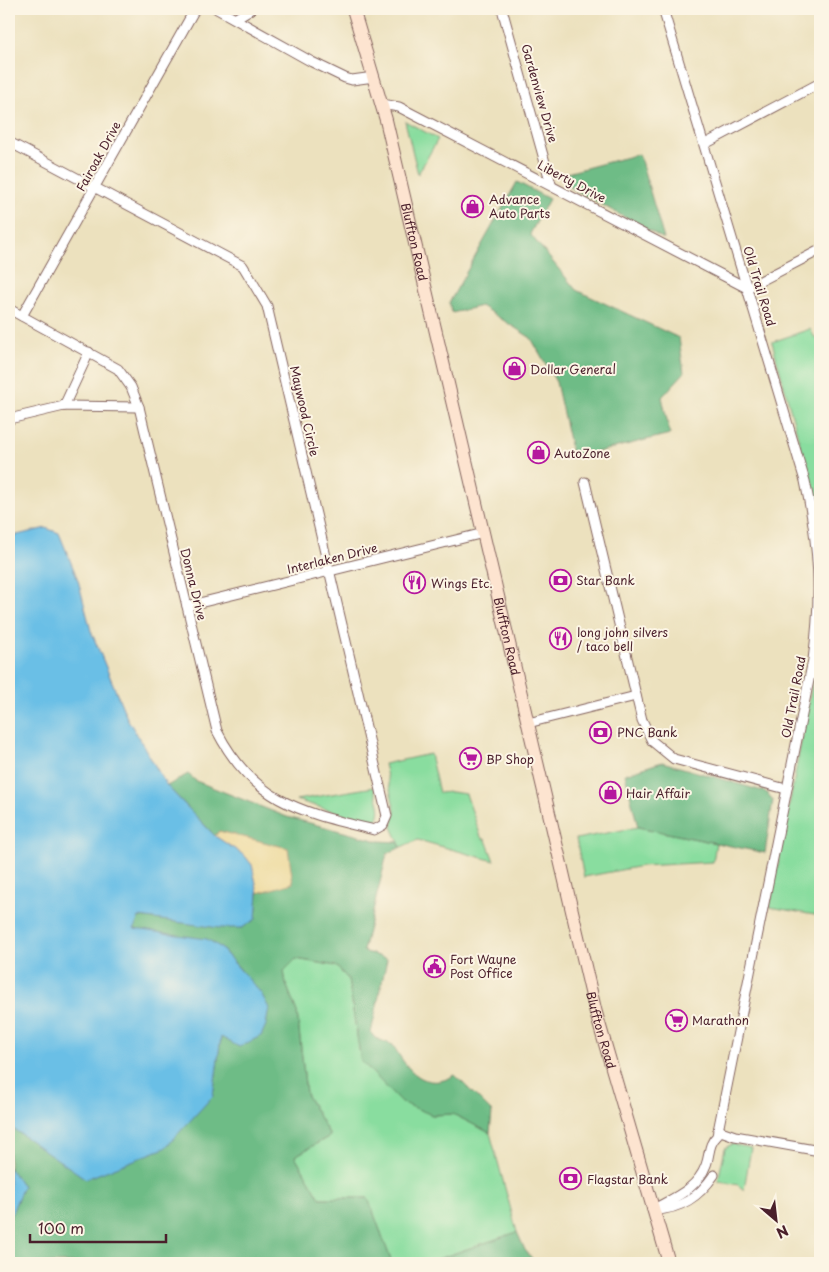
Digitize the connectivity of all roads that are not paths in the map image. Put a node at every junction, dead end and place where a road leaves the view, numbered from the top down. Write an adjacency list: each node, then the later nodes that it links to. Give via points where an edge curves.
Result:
1 (195, 9): 14 (street, Fairoak Drive)
2 (217, 9): 7 (street)
3 (251, 9): 7 (street)
4 (353, 9): 8 (main road, Bluffton Road)
5 (502, 9): 13 (street, Gardenview Drive)
6 (663, 9): 12 (street, Old Trail Road)
7 (236, 18): 8 (street, via 345,78)
8 (374, 77): 10 (main road, Bluffton Road)
9 (820, 83): 12 (street)
10 (381, 104): 13 (street, Liberty Drive, via 399,106); 24 (main road, Bluffton Road)
11 (9, 142): 14 (street, Maywood Circle)
12 (705, 144): 16 (street, Old Trail Road)
13 (552, 184): 16 (street, Liberty Drive)
14 (94, 188): 18 (street, Fairoak Drive); 25 (street, Maywood Circle, via 243,266 267,306)
15 (820, 250): 16 (street)
16 (748, 288): 29 (street, Old Trail Road, via 805,481 818,557 818,622 813,660)
17 (9, 309): 18 (street, Donna Drive)
18 (22, 316): 19 (street, Donna Drive)
19 (89, 352): 20 (street); 21 (street, Donna Drive, via 118,369)
20 (64, 406): 21 (street); 22 (street)
21 (139, 407): 26 (street, Donna Drive)
22 (9, 419)
23 (585, 482): 27 (street)
24 (484, 533): 25 (street, Interlaken Drive); 28 (main road, Bluffton Road)
25 (330, 572): 26 (street, Interlaken Drive); 30 (street, Maywood Circle, via 387,816)
26 (187, 606): 30 (street, Donna Drive, via 217,731 243,772 289,805 314,815 374,830)
27 (636, 696): 28 (street); 29 (street, via 652,741 674,759)
28 (528, 723): 34 (main road, Bluffton Road, via 596,1013)
29 (786, 789): 31 (street, Old Trail Road)
30 (383, 825)
31 (717, 1133): 32 (street); 34 (street, Old Trail Road, via 706,1166 690,1188)
32 (820, 1151)
33 (714, 1176): 34 (street, via 682,1205)
34 (652, 1210): 35 (main road, Bluffton Road)
35 (669, 1263)

